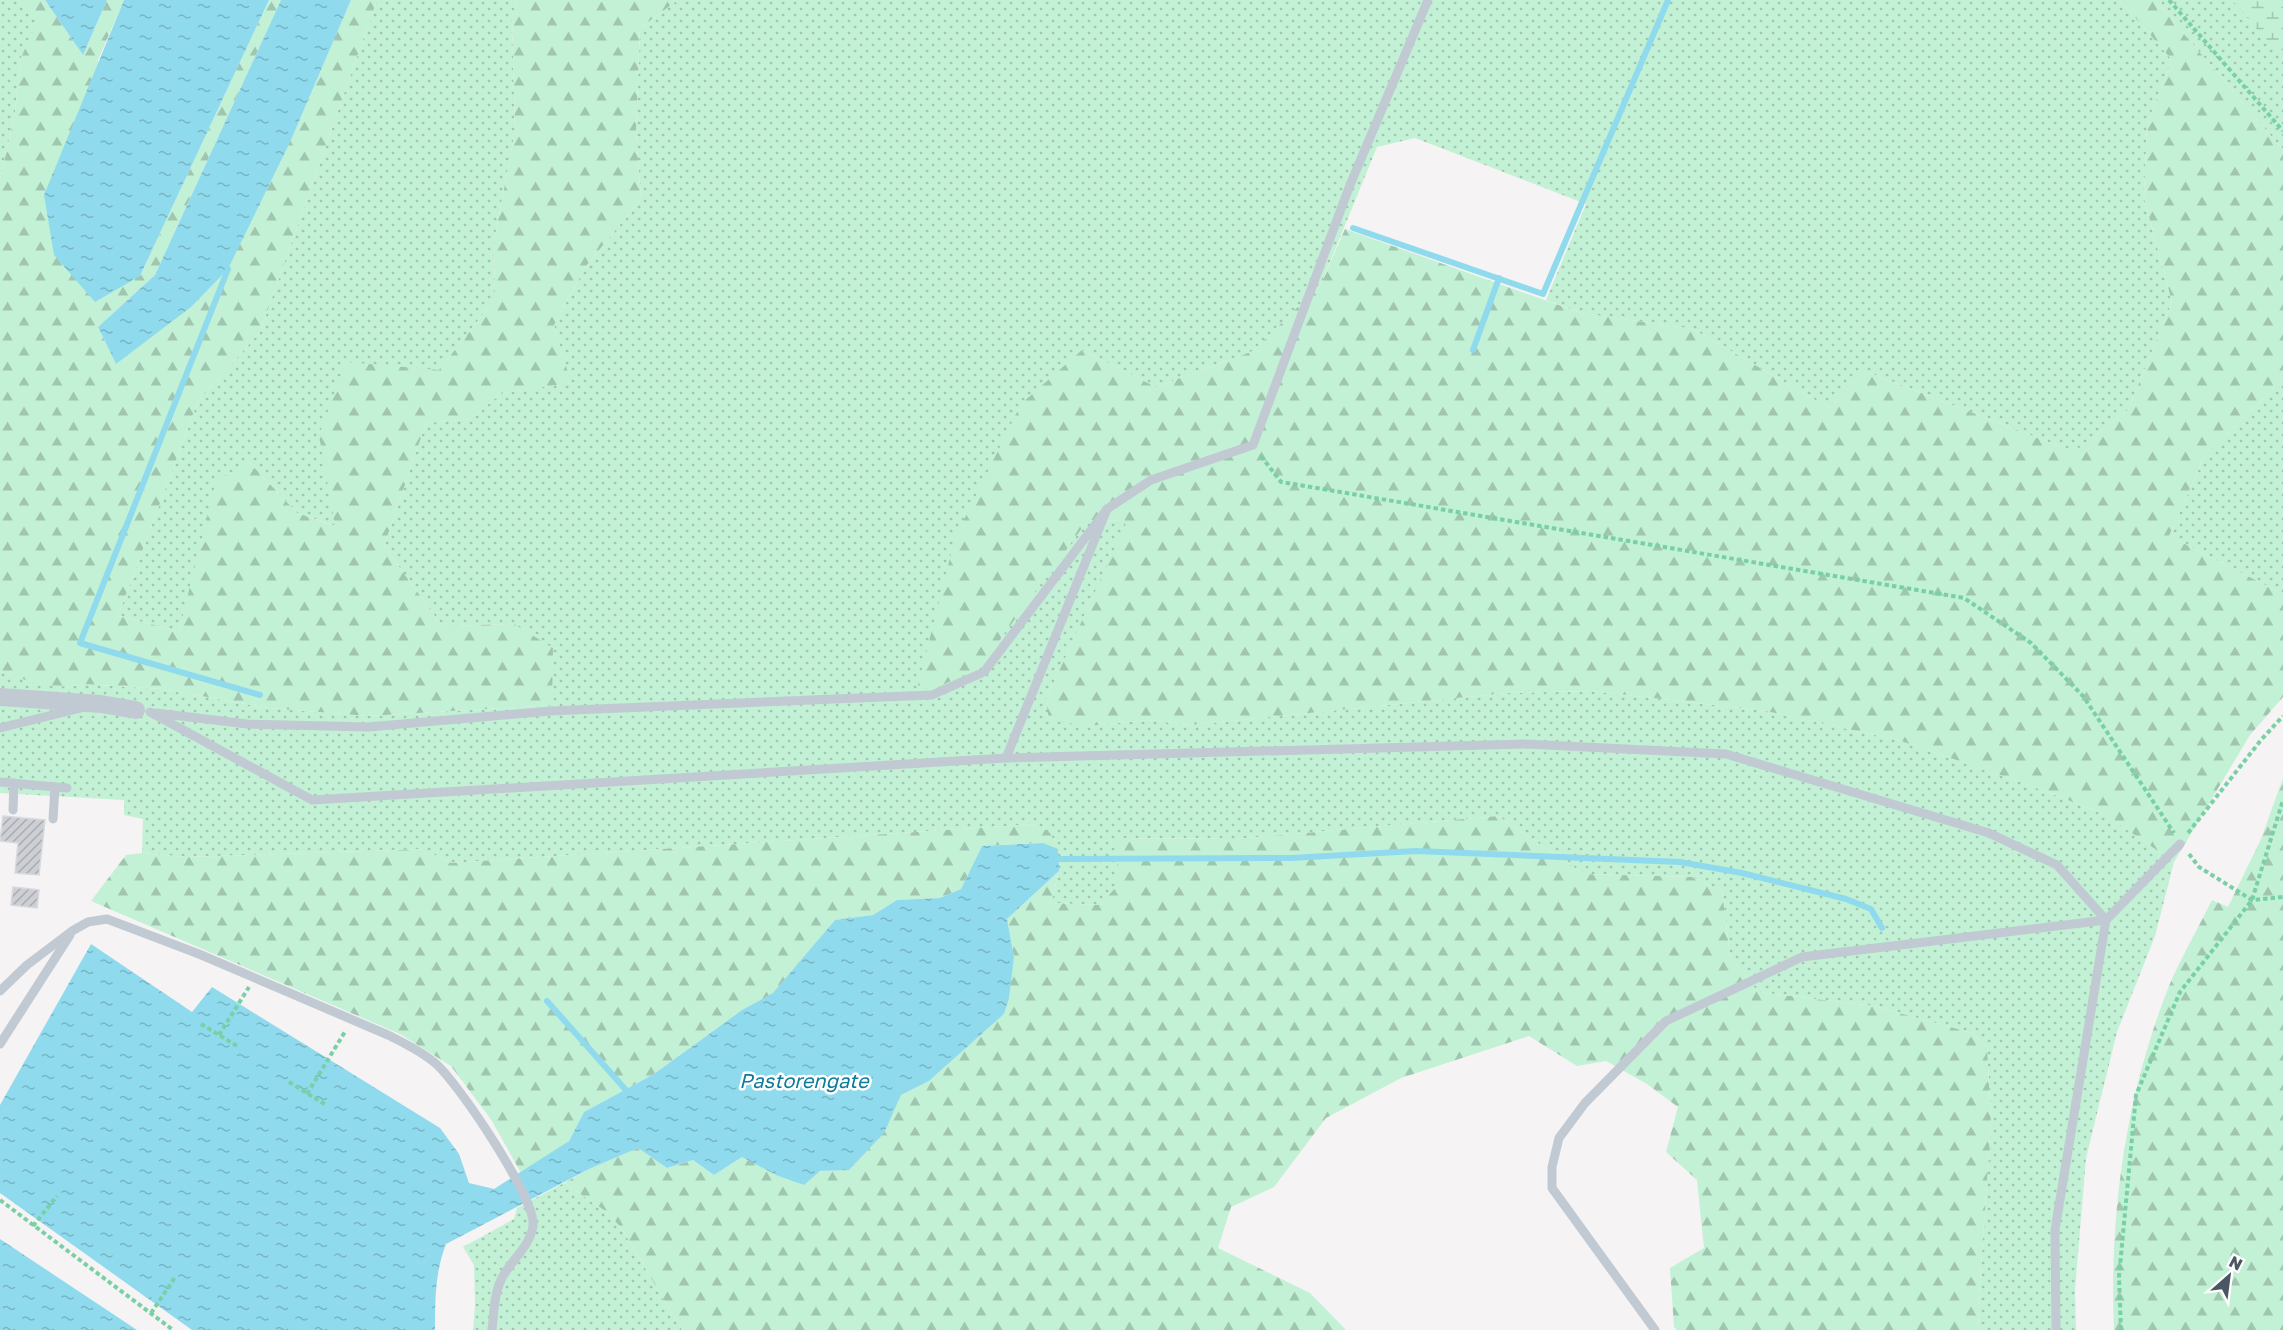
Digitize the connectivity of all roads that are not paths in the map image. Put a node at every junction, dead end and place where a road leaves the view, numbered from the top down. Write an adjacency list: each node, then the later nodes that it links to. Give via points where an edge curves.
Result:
1 (1428, 0): 2 (lane, via 1350,185 1253,445 1151,480)
2 (1107, 509): 5 (lane, via 984,672 932,695 550,711 368,727 247,724); 7 (lane)
3 (0, 697): 4 (street)
4 (101, 704): 5 (street); 6 (lane)
5 (143, 711): 7 (lane, via 312,800)
6 (0, 728)
7 (1006, 758): 15 (lane, via 1525,744 1726,754 1989,833 2057,865)
8 (0, 782): 9 (lane)
9 (14, 783): 10 (lane); 12 (lane)
10 (55, 787): 11 (lane); 13 (lane)
11 (67, 788)
12 (13, 810)
13 (53, 819)
14 (2180, 844): 15 (lane)
15 (2106, 920): 20 (lane, via 1802,957 1666,1021 1584,1103 1560,1138 1552,1167 1552,1188); 21 (lane, via 2055,1230)
16 (72, 931): 17 (lane); 18 (lane); 19 (lane, via 88,922 107,919 352,1020 412,1047 435,1063 484,1124 528,1204 534,1223 496,1293)
17 (0, 991)
18 (0, 1044)
19 (492, 1330)
20 (1655, 1330)
21 (2055, 1330)

